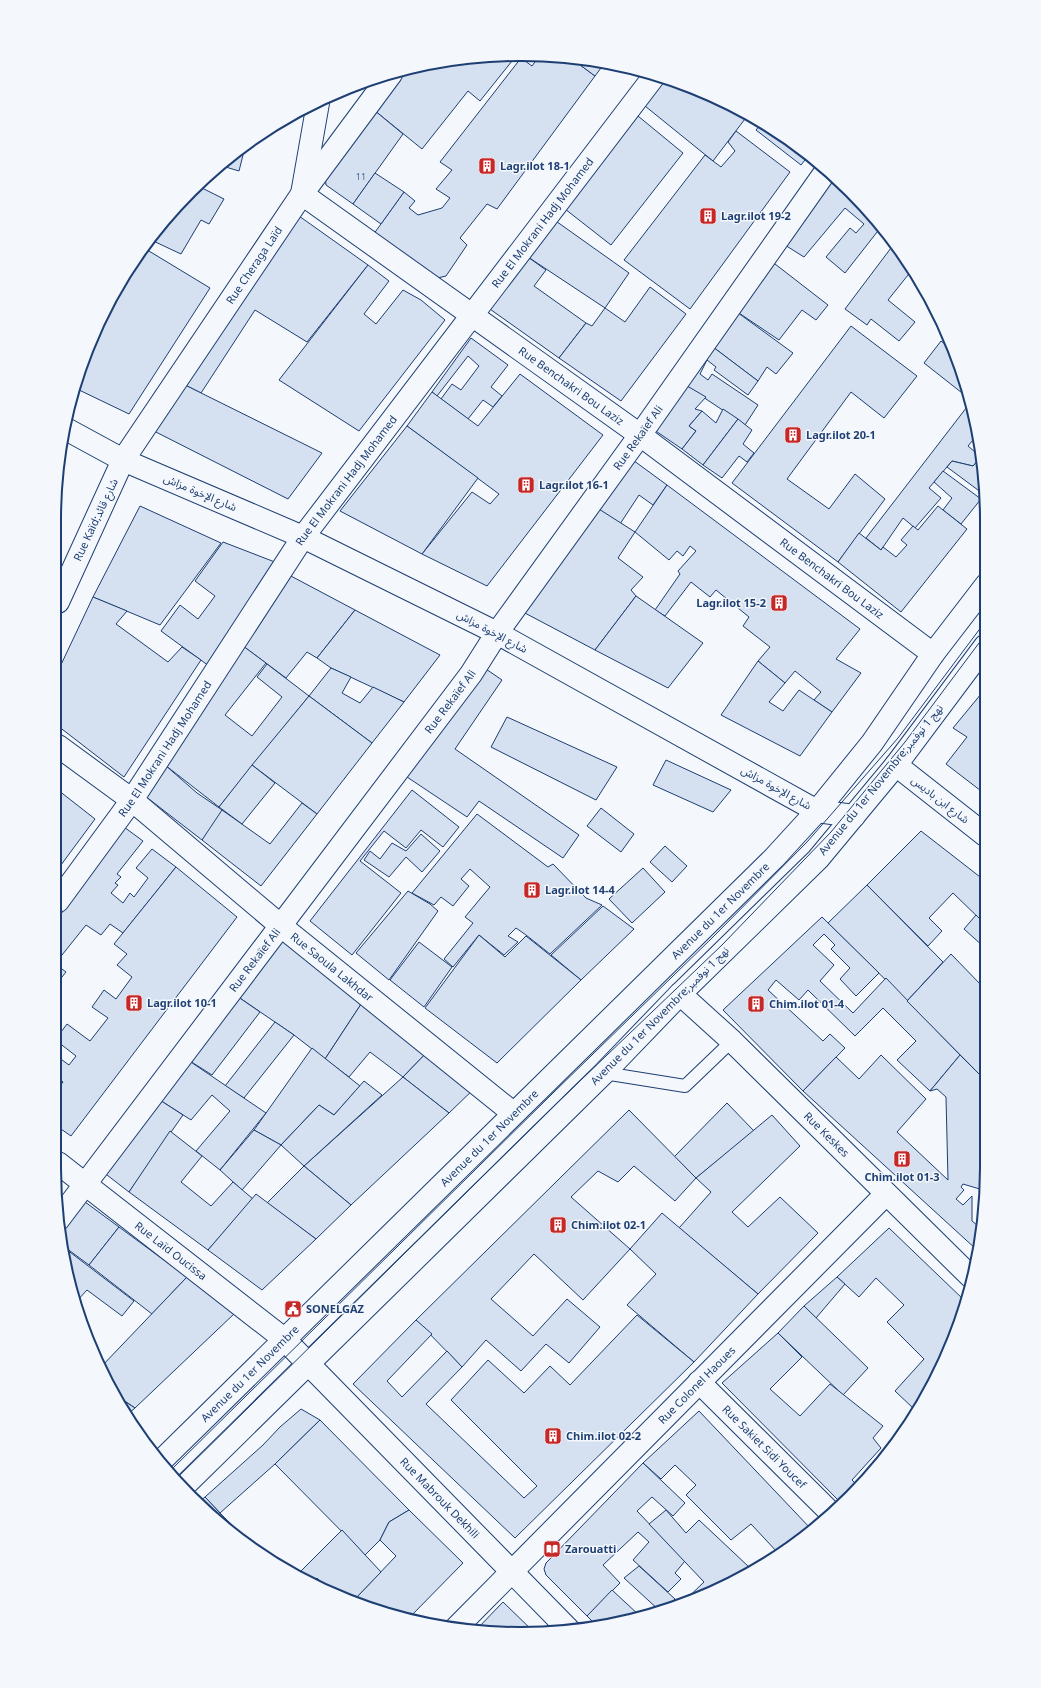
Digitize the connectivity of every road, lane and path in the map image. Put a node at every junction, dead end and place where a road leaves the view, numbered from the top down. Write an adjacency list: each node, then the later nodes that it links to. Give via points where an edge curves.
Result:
1 (652, 81): 6 (street, Rue El Mokrani Hadj Mohamed)
2 (385, 82): 5 (street, Rue Cheraga Laïd)
3 (317, 108): 5 (street)
4 (823, 175): 8 (street, Rue Rekaïef Ali)
5 (302, 194): 6 (street, Rue Benchakri Bou Laziz); 9 (street, Rue Cheraga Laïd)
6 (471, 316): 8 (street, Rue Benchakri Bou Laziz); 10 (street, Rue El Mokrani Hadj Mohamed)
7 (70, 431): 9 (street, شارع الإخوة مزاش)
8 (640, 435): 13 (street, Rue Rekaïef Ali); 15 (street, Rue Benchakri Bou Laziz)
9 (123, 460): 10 (street, شارع الإخوة مزاش); 12 (street, Rue Kaïd;شارع قائد)
10 (303, 537): 13 (street, شارع الإخوة مزاش); 18 (street, Rue El Mokrani Hadj Mohamed)
11 (980, 593): 15 (street)
12 (61, 595)
13 (497, 633): 19 (street, شارع الإخوة مزاش); 23 (street, Rue Rekaïef Ali, via 471,674)
14 (980, 653): 17 (street, Avenue du 1er Novembre;نهج 1 نوفمبر)
15 (933, 654): 19 (street, via 872,743)
16 (61, 748): 18 (street, Rue Saoula Lakhdar)
17 (896, 765): 20 (street, Avenue du 1er Novembre;نهج 1 نوفمبر); 21 (street, شارع ابن باديس)
18 (132, 800): 22 (street, Rue El Mokrani Hadj Mohamed); 23 (street, Rue Saoula Lakhdar)
19 (818, 811): 20 (street, شارع الإخوة مزاش); 27 (street, Avenue du 1er Novembre, via 774,858)
20 (854, 816): 24 (street, Avenue du 1er Novembre;نهج 1 نوفمبر, via 818,859)
21 (980, 831)
22 (61, 897)
23 (281, 926): 27 (street, Rue Saoula Lakhdar); 29 (street, Rue Rekaïef Ali)
24 (680, 994): 25 (street, Rue Keskes); 26 (street, Avenue du 1er Novembre;نهج 1 نوفمبر)
25 (732, 1042): 26 (lane, via 685,1086); 30 (street, Rue Keskes)
26 (604, 1072): 34 (street, Avenue du 1er Novembre;نهج 1 نوفمبر)
27 (513, 1113): 33 (street, Avenue du 1er Novembre)
28 (61, 1165): 29 (street, Rue Laïd Oucissa)
29 (85, 1185): 31 (street, Rue Rekaïef Ali); 33 (street, Rue Laïd Oucissa)
30 (886, 1194): 32 (street, Rue Keskes); 35 (street, Rue Colonel Haoues)
31 (64, 1213)
32 (967, 1273)
33 (284, 1339): 34 (street, Rue Laïd Oucissa); 36 (street, Avenue du 1er Novembre)
34 (309, 1364): 37 (street); 39 (street, Rue Mabrouk Dekhili)
35 (699, 1382): 38 (street, Rue Sakiet Sidi Youcef); 39 (street, Rue Colonel Haoues)
36 (165, 1457)
37 (187, 1483)
38 (827, 1509)
39 (512, 1571): 40 (street, Rue Colonel Haoues); 41 (street, Rue Mabrouk Dekhili)
40 (461, 1623)
41 (564, 1625)

